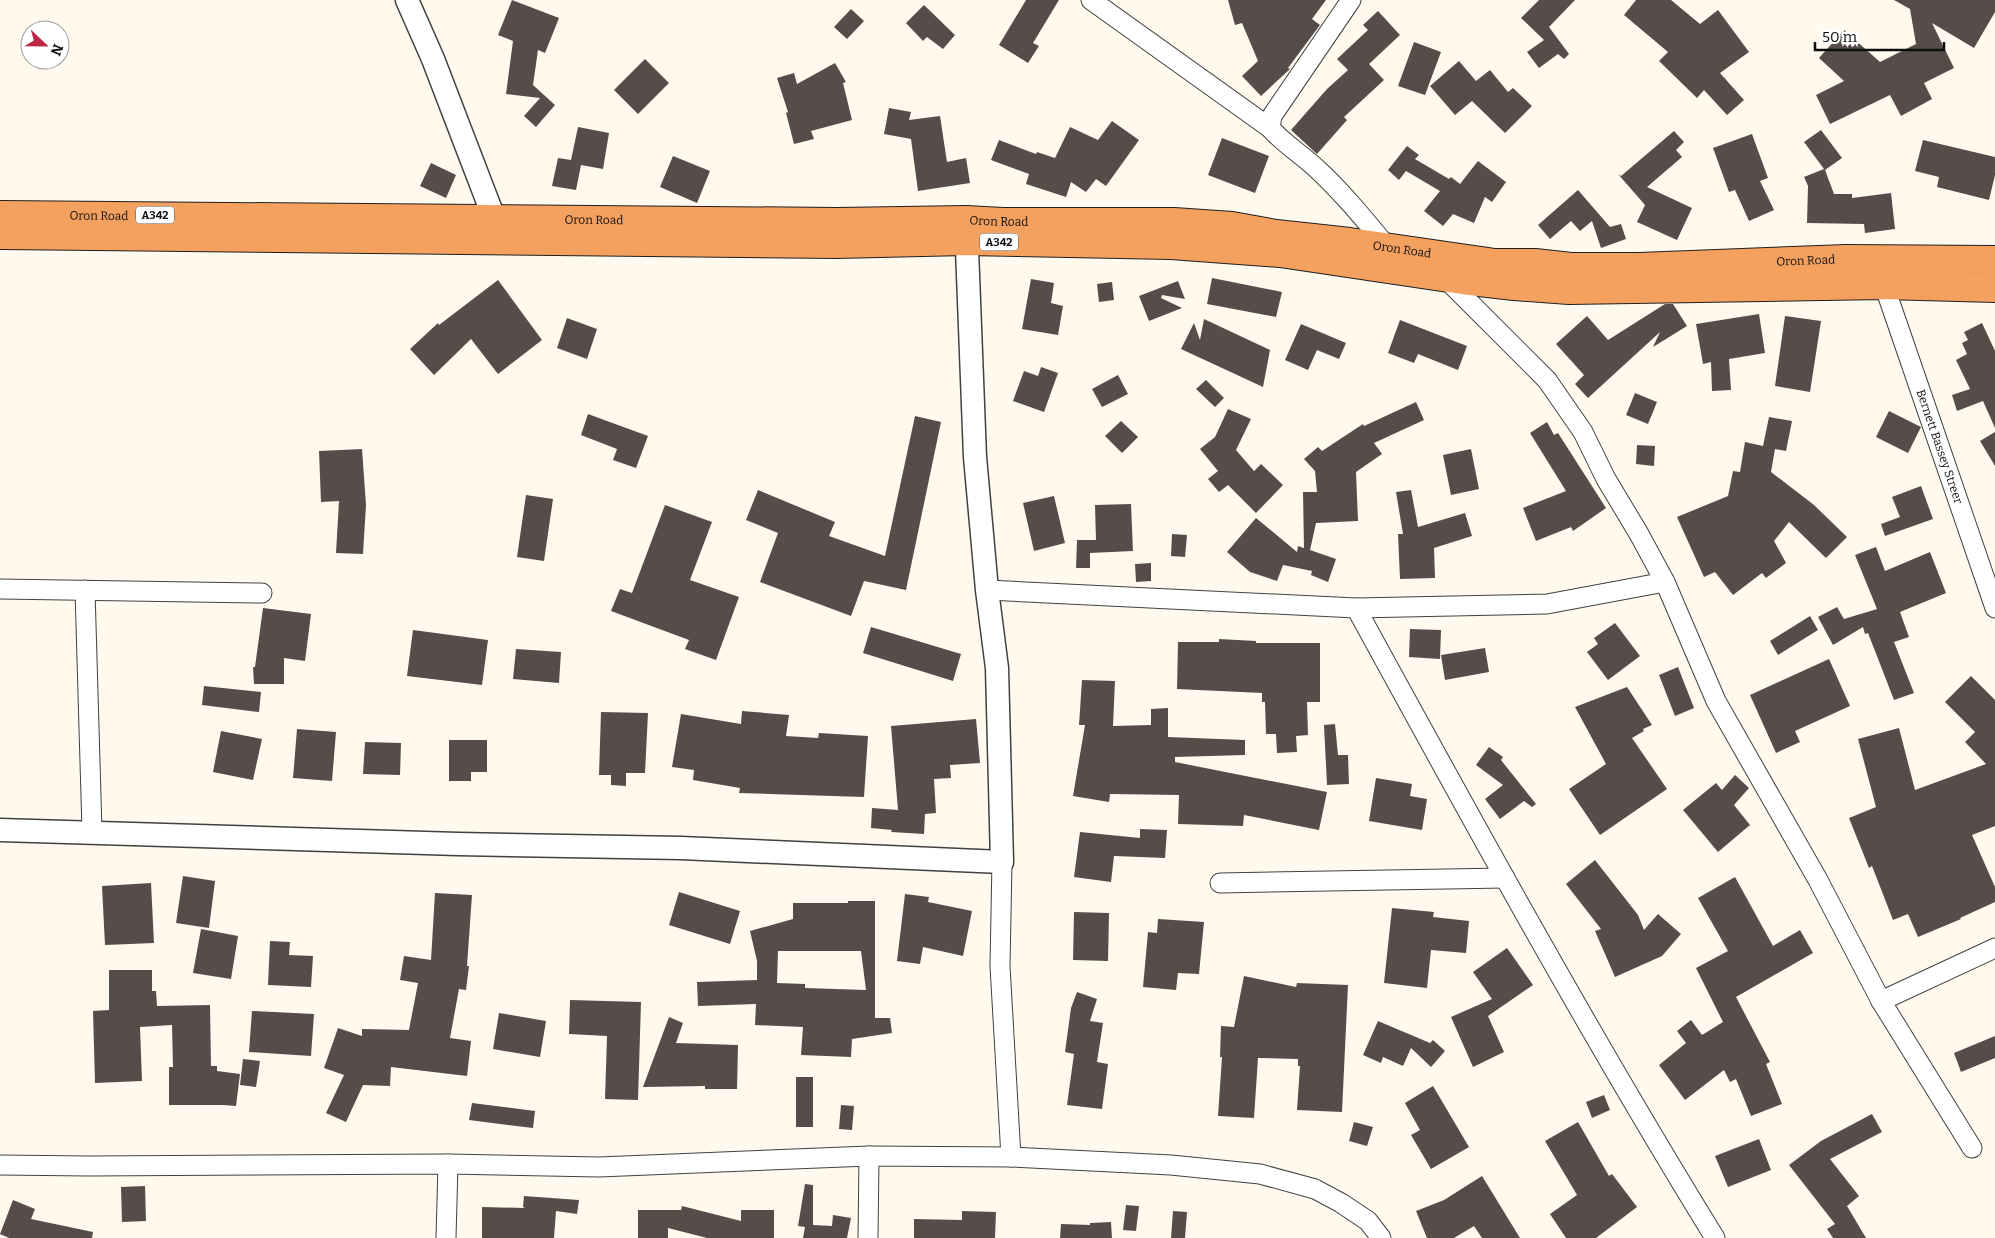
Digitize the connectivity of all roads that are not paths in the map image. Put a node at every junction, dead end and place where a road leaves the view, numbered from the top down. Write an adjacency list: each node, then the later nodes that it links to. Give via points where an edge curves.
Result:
1 (407, 0): 6 (street, via 433,59)
2 (1091, 0): 4 (street)
3 (1352, 0): 4 (street, via 1272,116)
4 (1270, 128): 9 (street, via 1354,205)
5 (0, 215): 6 (highway, Oron Road / A342)
6 (494, 229): 7 (highway, Oron Road / A342, via 837,222); 8 (highway, Oron Road / A342)
7 (966, 231): 9 (highway, Oron Road / A342, via 1002,222 1174,222 1232,226); 11 (highway, Oron Road / A342, via 1280,253); 17 (street, via 975,458)
8 (0, 235)
9 (1388, 248): 10 (highway, Oron Road / A342, via 1495,263 1570,267 1846,259)
10 (1995, 260)
11 (1444, 277): 12 (highway, Oron Road / A342, via 1569,290); 14 (street, via 1547,380 1583,432)
12 (1884, 285): 13 (highway, Oron Road / A342); 20 (street, Bernett Bassey Streer)
13 (1995, 288)
14 (1665, 582): 19 (street, via 1547,604); 27 (street, via 1716,701 1818,880)
15 (0, 589): 16 (street)
16 (85, 590): 18 (street); 22 (street)
17 (987, 590): 19 (street); 23 (street, via 997,668)
18 (262, 593)
19 (1356, 608): 24 (street)
20 (1995, 608)
21 (0, 830): 22 (street)
22 (92, 831): 23 (street, via 681,848)
23 (1002, 862): 30 (street, via 1000,966)
24 (1505, 878): 25 (street); 36 (street, via 1659,1148)
25 (1220, 883)
26 (1995, 948): 27 (street)
27 (1881, 1001): 28 (street)
28 (1972, 1148)
29 (869, 1156): 30 (street); 31 (street, via 599,1167); 34 (street)
30 (1011, 1157): 35 (street, via 1171,1165 1260,1174 1316,1189 1368,1221)
31 (448, 1164): 32 (street); 33 (street)
32 (0, 1165)
33 (446, 1238)
34 (868, 1238)
35 (1381, 1238)
36 (1715, 1238)

